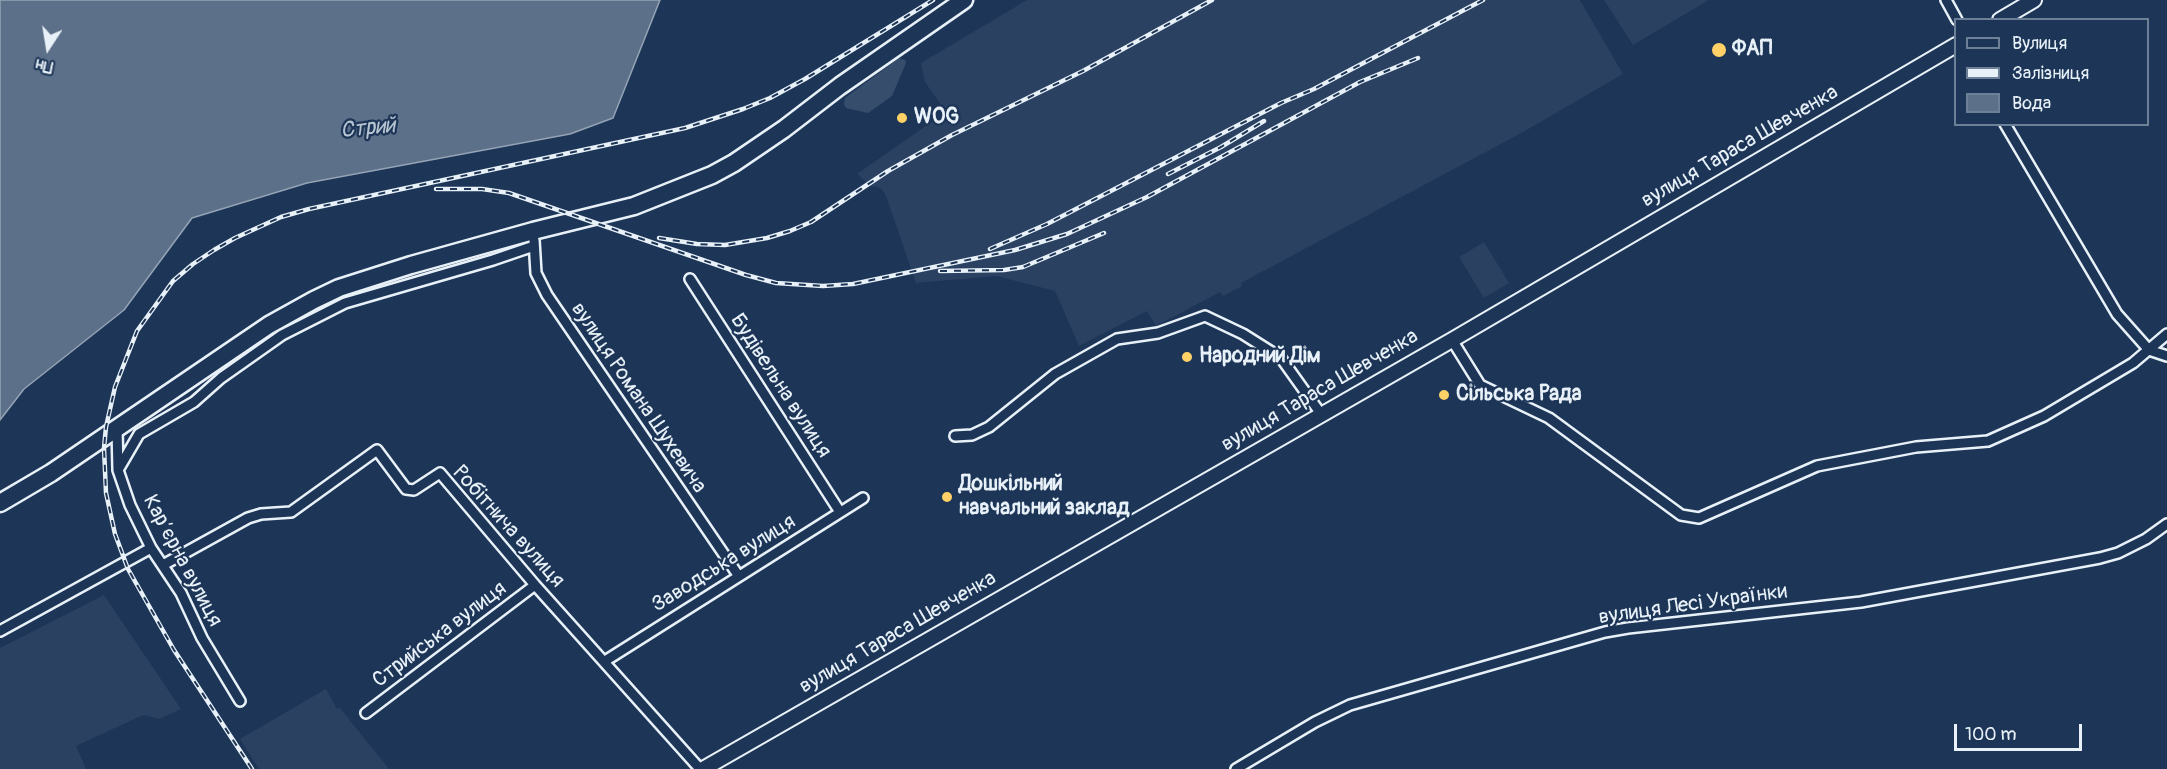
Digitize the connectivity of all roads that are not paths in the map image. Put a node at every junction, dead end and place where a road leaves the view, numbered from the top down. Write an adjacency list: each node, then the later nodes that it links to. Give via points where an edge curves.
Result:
1 (964, 0): 8 (highway, via 734,163 634,206)
2 (1946, 0): 4 (street)
3 (2034, 0): 5 (street)
4 (1956, 18)
5 (2003, 18)
6 (1954, 46): 11 (street, вулиця Тараса Шевченка)
7 (2006, 126): 12 (street, via 2117,314)
8 (534, 238): 15 (highway, via 339,288 269,325); 17 (street, via 493,260 345,303 282,335 194,402 139,434); 24 (street, вулиця Романа Шухевича, via 536,273 547,295)
9 (690, 279): 20 (street, Будівельна вулиця)
10 (2167, 334): 12 (street)
11 (1452, 339): 12 (street, via 1480,386 1549,418 1681,515 1699,518 1817,466 1916,447 1988,441 2044,416); 14 (street, вулиця Тараса Шевченка)
12 (2149, 350): 13 (street)
13 (2167, 356)
14 (1321, 414): 16 (street, via 1281,358 1205,316 1158,333 1117,339 1055,374 989,427 972,435); 30 (street, вулиця Тараса Шевченка)
15 (117, 429): 17 (street, Карʼєрна вулиця); 19 (highway)
16 (955, 436)
17 (118, 470): 22 (street, Карʼєрна вулиця)
18 (863, 498): 20 (street, Заводська вулиця)
19 (0, 503)
20 (840, 512): 24 (street, Заводська вулиця)
21 (2167, 524): 31 (street, вулиця Лесі Українки, via 2136,544 2100,558 1861,602 1605,633 1350,705)
22 (152, 548): 23 (street, Карʼєрна вулиця); 26 (street)
23 (163, 566): 25 (street, Робітнича вулиця, via 248,518 291,512 377,450 406,489 414,490 440,473); 28 (street, Карʼєрна вулиця)
24 (738, 575): 27 (street, Заводська вулиця)
25 (535, 585): 27 (street, Робітнича вулиця); 29 (street, Стрийська вулиця)
26 (0, 631)
27 (605, 661): 30 (street, Робітнича вулиця)
28 (240, 701)
29 (366, 713)
30 (702, 769)
31 (1236, 769)

